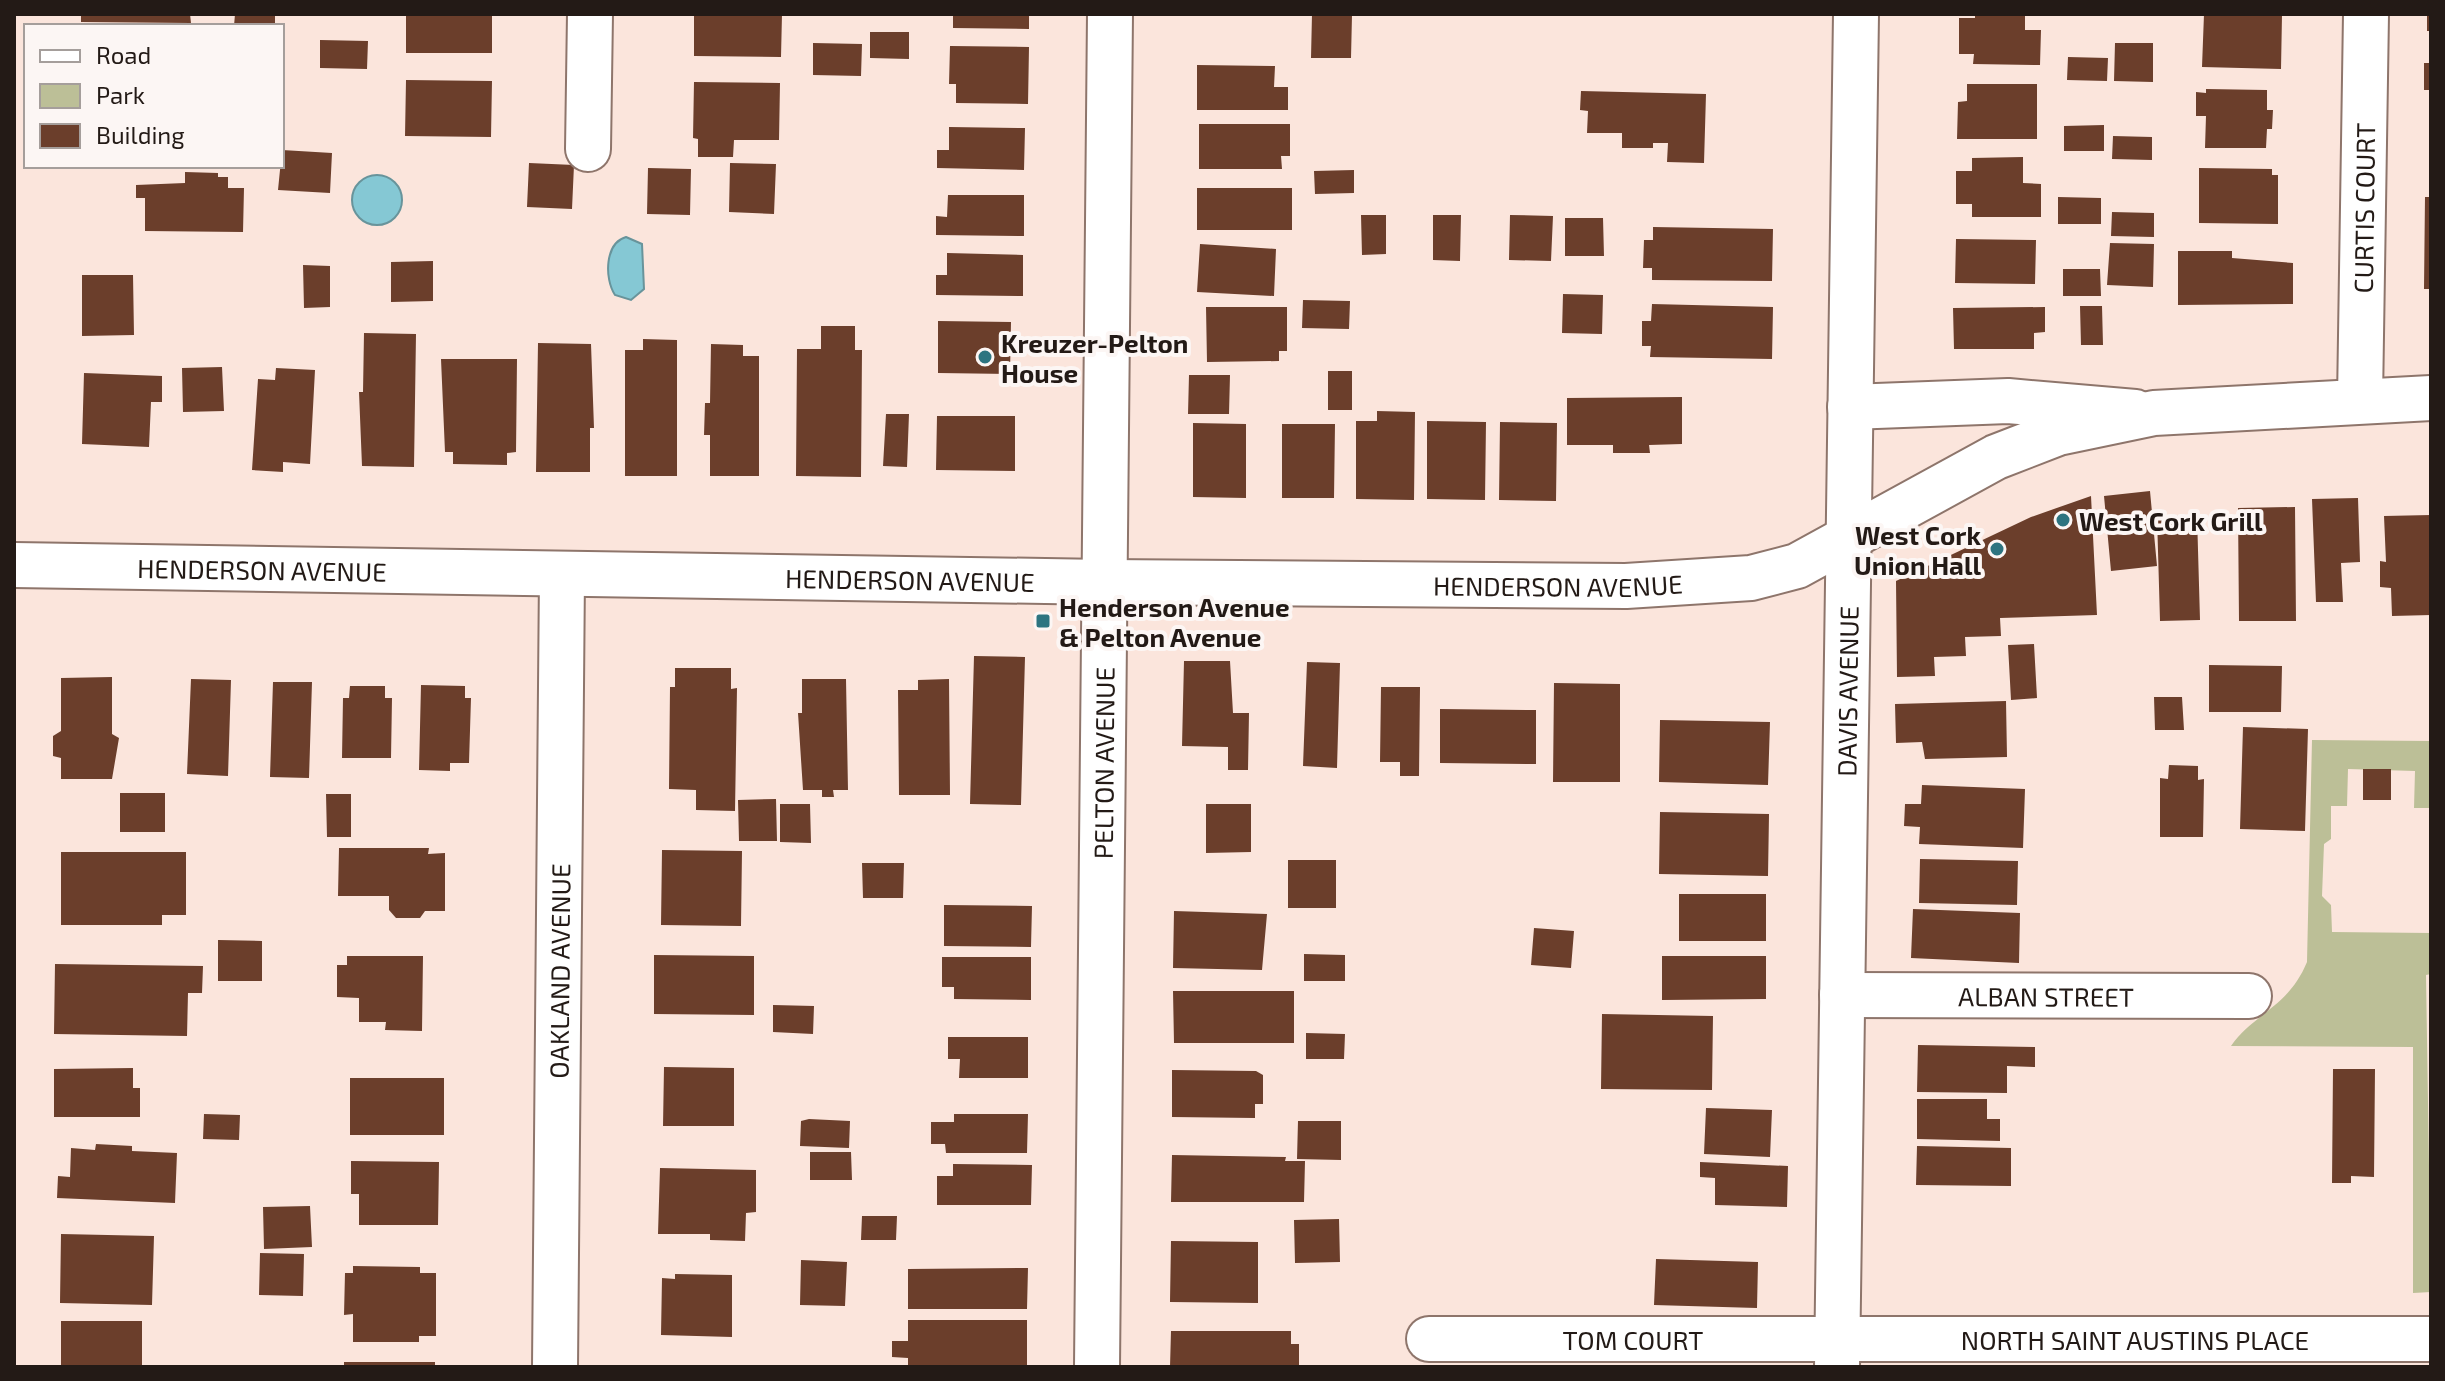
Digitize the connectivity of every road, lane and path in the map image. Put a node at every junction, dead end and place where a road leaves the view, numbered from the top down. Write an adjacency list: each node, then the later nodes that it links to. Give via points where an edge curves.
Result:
1 (590, 14): 5 (street)
2 (1110, 14): 13 (street, PELTON AVENUE)
3 (1856, 14): 8 (street, DAVIS AVENUE)
4 (2366, 14): 7 (street, CURTIS COURT)
5 (588, 149)
6 (2431, 398): 7 (street, HENDERSON AVENUE)
7 (2360, 400): 9 (street, HENDERSON AVENUE)
8 (1850, 407): 9 (street, HENDERSON AVENUE, via 2008,401); 10 (street, DAVIS AVENUE)
9 (2154, 413): 10 (street, HENDERSON AVENUE, via 2058,433 1996,457)
10 (1848, 540): 13 (street, HENDERSON AVENUE, via 1797,566 1751,578 1626,586); 14 (street, DAVIS AVENUE)
11 (14, 565): 12 (street, HENDERSON AVENUE)
12 (562, 574): 13 (street, HENDERSON AVENUE); 19 (street, OAKLAND AVENUE)
13 (1105, 582): 20 (street, PELTON AVENUE)
14 (1842, 995): 15 (street, ALBAN STREET); 18 (street, DAVIS AVENUE)
15 (2249, 996)
16 (1429, 1339): 18 (street, TOM COURT)
17 (2431, 1339): 18 (street, NORTH SAINT AUSTINS PLACE)
18 (1838, 1354)
19 (555, 1367)
20 (1097, 1367)

